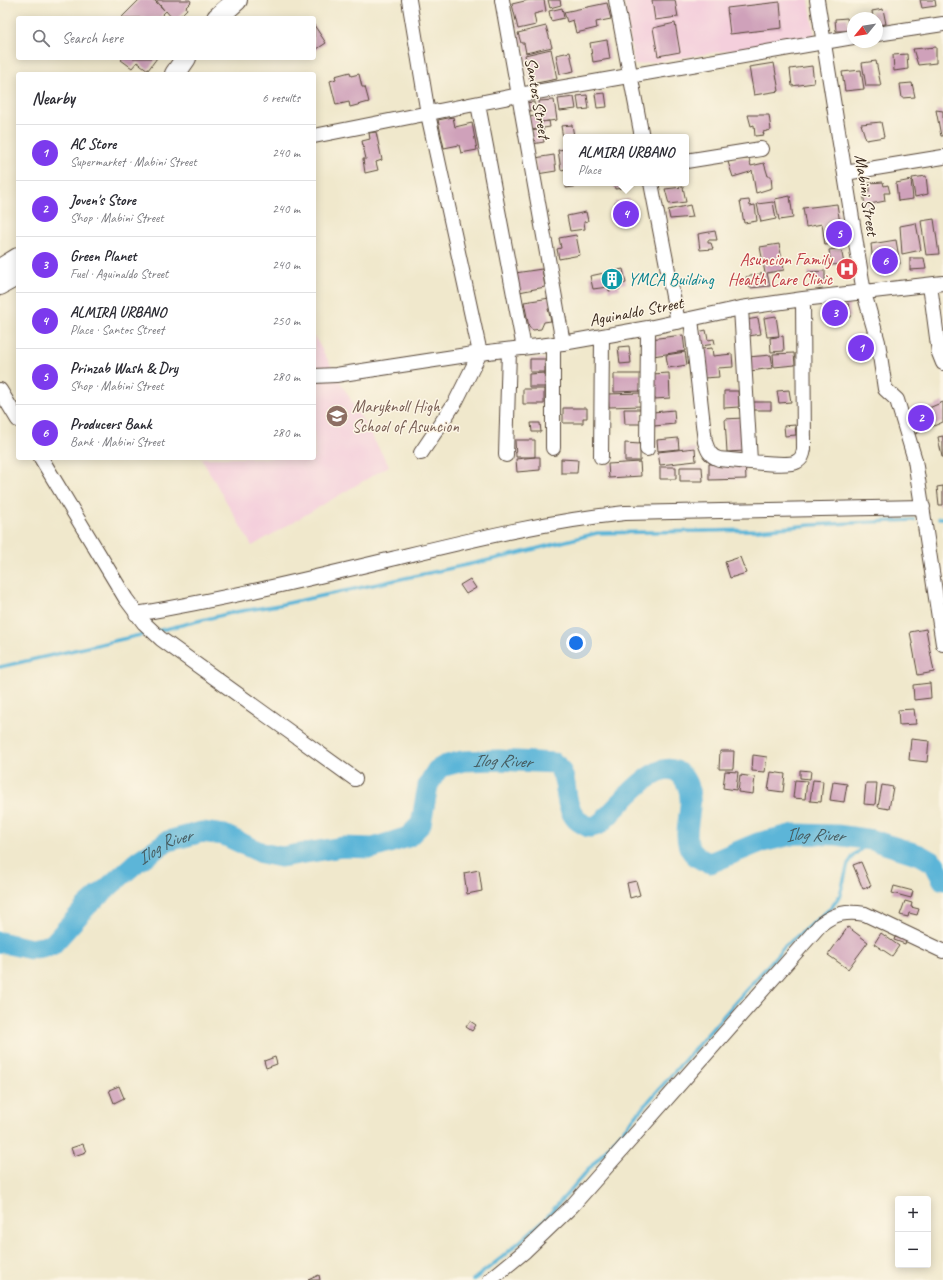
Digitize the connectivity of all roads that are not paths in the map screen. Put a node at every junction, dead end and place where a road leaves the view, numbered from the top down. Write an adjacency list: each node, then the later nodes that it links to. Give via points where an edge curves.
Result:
1 (237, 0): 6 (highway)
2 (409, 0): 16 (street)
3 (502, 0): 14 (street, Santos Street)
4 (616, 0): 13 (street)
5 (817, 0): 10 (street, Mabini Street)
6 (213, 13)
7 (943, 24): 8 (street)
8 (883, 33)
9 (847, 39): 10 (street)
10 (824, 42): 13 (street); 22 (street, Mabini Street)
11 (183, 60): 12 (highway)
12 (169, 70)
13 (630, 75): 14 (street); 17 (street)
14 (519, 95): 15 (street); 35 (street, Santos Street)
15 (478, 104): 16 (street); 36 (street)
16 (428, 114): 18 (street); 38 (street)
17 (641, 134)
18 (316, 136)
19 (761, 149): 21 (street)
20 (943, 156): 22 (street)
21 (689, 161)
22 (845, 173): 29 (street, Mabini Street)
23 (652, 186): 32 (street)
24 (16, 259): 25 (highway)
25 (0, 269)
26 (16, 276): 28 (highway)
27 (937, 284): 29 (street, Aguinaldo Street); 39 (street, via 939,353)
28 (0, 285)
29 (864, 293): 30 (street, Aguinaldo Street); 50 (street, Mabini Street, via 878,342 884,389 897,400 915,460)
30 (803, 299): 31 (street, Aguinaldo Street); 49 (street, via 802,457 796,462 785,464)
31 (741, 308): 32 (street, Aguinaldo Street); 49 (street)
32 (684, 320): 33 (street, Aguinaldo Street); 49 (street, via 707,449 718,460)
33 (648, 328): 34 (street, Aguinaldo Street); 44 (street)
34 (602, 336): 35 (street, Aguinaldo Street); 47 (street)
35 (558, 344): 36 (street, Aguinaldo Street); 43 (street, Santos Street)
36 (524, 348): 37 (street, Aguinaldo Street)
37 (509, 350): 38 (street, Aguinaldo Street); 46 (street)
38 (480, 353): 40 (street, Aguinaldo Street); 45 (street, via 456,401)
39 (943, 363)
40 (316, 376)
41 (0, 390): 42 (street)
42 (16, 417)
43 (553, 448)
44 (647, 449)
45 (421, 453)
46 (506, 455)
47 (601, 457)
48 (42, 460): 51 (street)
49 (750, 461)
50 (923, 507): 51 (street, via 626,513 587,517 509,531 223,599); 52 (street, Mabini Street)
51 (136, 614): 53 (street, via 161,639)
52 (943, 644)
53 (356, 779)
54 (943, 951): 55 (street, via 865,914 840,913 830,917 821,924 572,1206)
55 (490, 1280)

